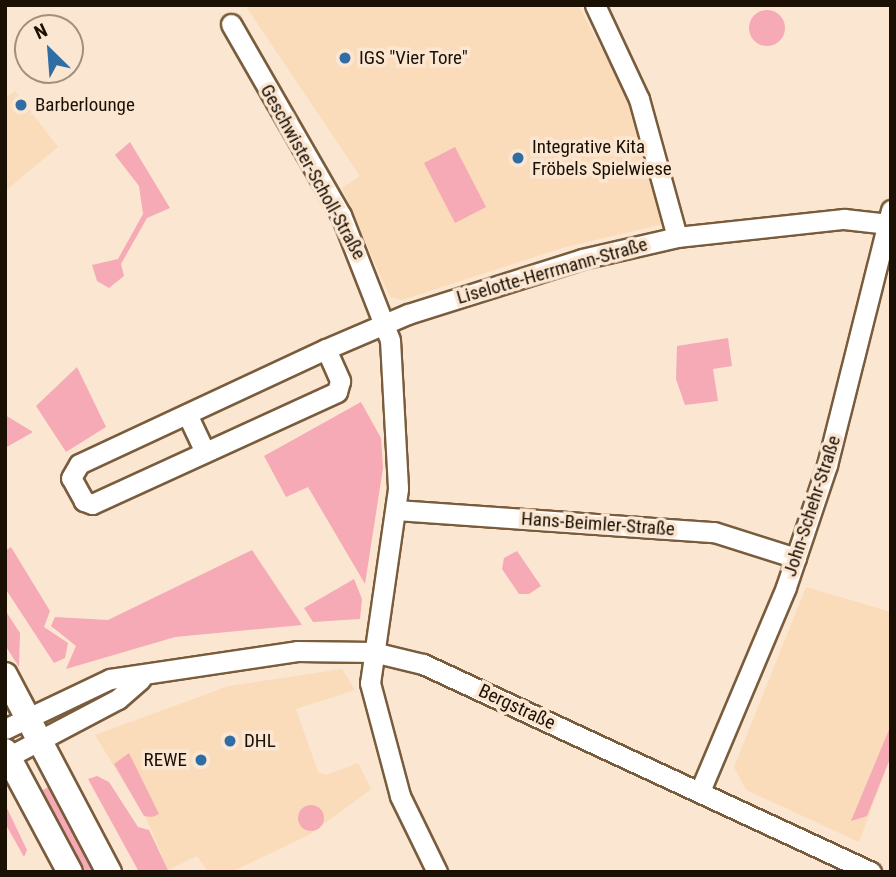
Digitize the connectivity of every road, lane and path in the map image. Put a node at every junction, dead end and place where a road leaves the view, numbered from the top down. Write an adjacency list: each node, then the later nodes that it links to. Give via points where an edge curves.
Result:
1 (595, 5): 4 (street, via 634,85)
2 (231, 24): 5 (street, Geschwister-Scholl-Straße, via 341,215)
3 (890, 217): 4 (street, Liselotte-Herrmann-Straße); 10 (street, John-Schehr-Straße, via 827,465)
4 (677, 237): 5 (street, Liselotte-Herrmann-Straße, via 526,275)
5 (386, 324): 6 (street); 9 (street, Geschwister-Scholl-Straße, via 398,399)
6 (326, 349): 7 (street); 8 (street, via 340,381 337,392)
7 (187, 414): 8 (street); 8 (street, via 79,464 71,478 92,504)
8 (205, 452)
9 (396, 510): 10 (street, Hans-Beimler-Straße, via 715,532); 11 (street, Geschwister-Scholl-Straße)
10 (796, 558): 18 (street, John-Schehr-Straße)
11 (373, 652): 13 (street, Bergstraße, via 257,656); 18 (street, Bergstraße, via 423,664); 21 (street, Geschwister-Scholl-Straße, via 372,699 393,777)
12 (5, 675): 14 (main road)
13 (141, 679): 14 (street, Bergstraße, via 110,679); 16 (street, Bergstraße, via 118,699)
14 (28, 716): 15 (street, Bergstraße); 16 (main road)
15 (5, 729)
16 (41, 738): 17 (street, Bergstraße); 20 (main road)
17 (7, 754): 19 (main road)
18 (699, 791): 22 (street, Bergstraße)
19 (70, 872)
20 (109, 872)
21 (437, 872)
22 (871, 872)

